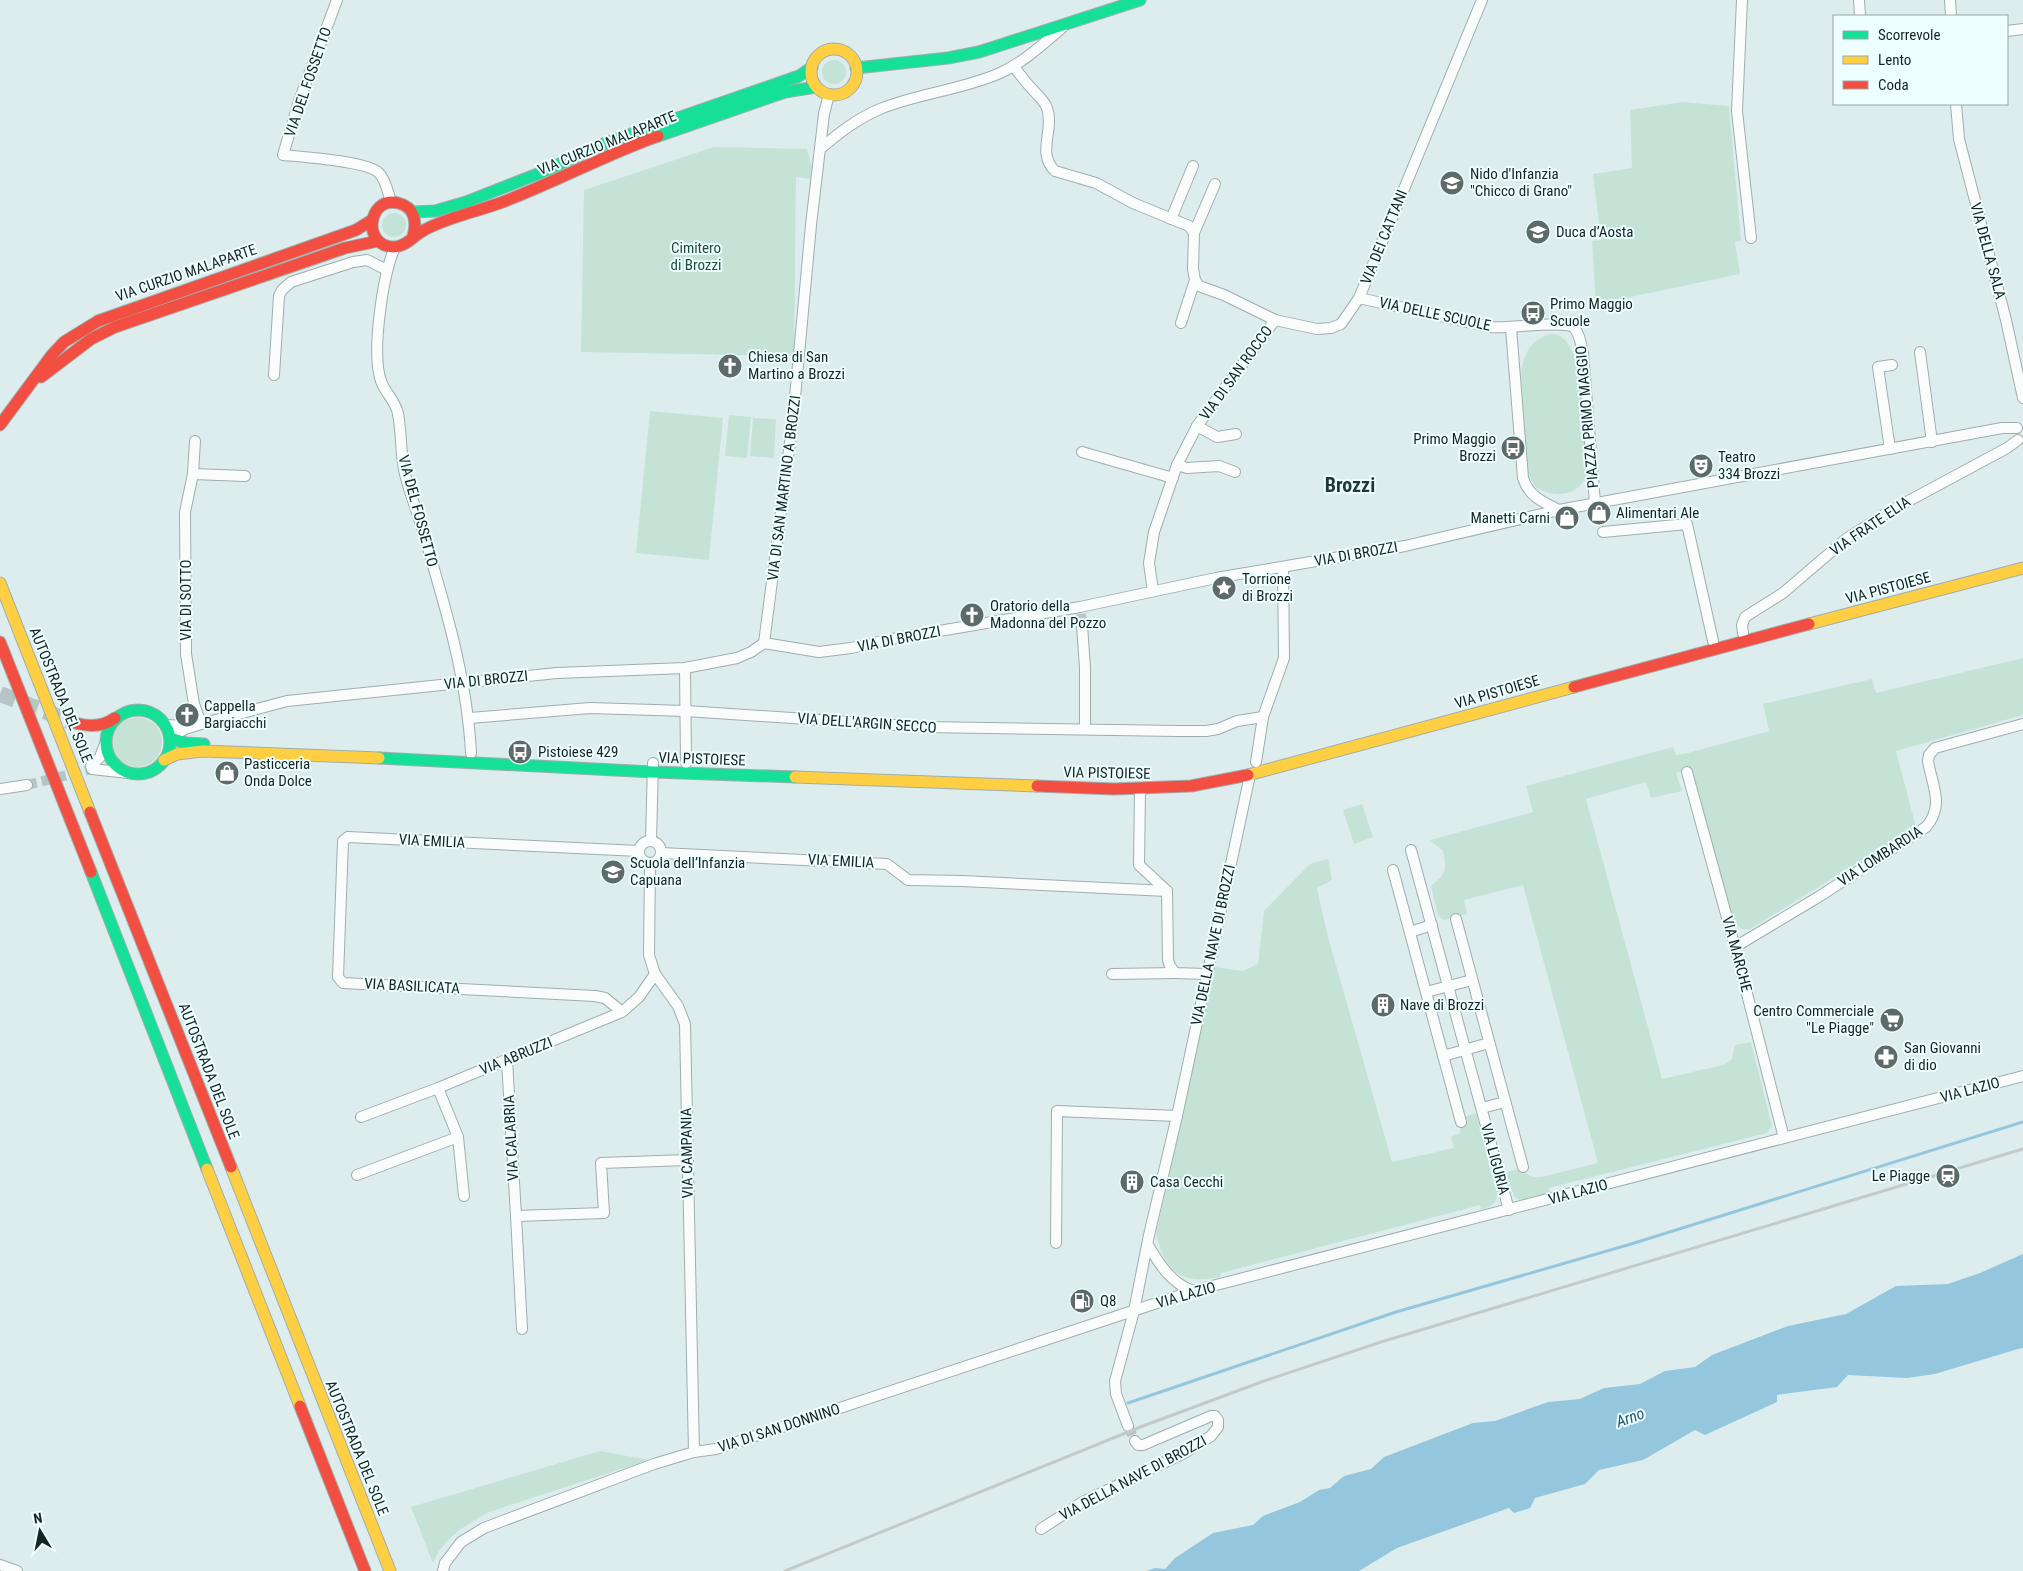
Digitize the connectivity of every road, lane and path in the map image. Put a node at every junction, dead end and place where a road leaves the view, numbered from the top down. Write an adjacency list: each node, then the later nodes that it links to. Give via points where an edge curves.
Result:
1 (337, 0): 21 (street, VIA DEL FOSSETTO, via 299,101 284,155 372,168 381,175)
2 (1140, 0): 9 (main road)
3 (1482, 0): 32 (street, VIA DEI CATTANI)
4 (1742, 0): 27 (street, via 1737,111)
5 (1859, 0): 7 (street)
6 (1950, 0): 8 (street)
7 (1860, 15)
8 (1950, 15)
9 (1067, 24): 12 (street); 14 (main road, via 979,52)
10 (2023, 29): 11 (street)
11 (2008, 31)
12 (1013, 66): 18 (street, via 980,80 882,108 861,118); 23 (street, via 1048,110 1050,120 1045,148 1050,166 1096,183)
13 (812, 67): 14 (main road, VIA CURZIO MALAPARTE, via 819,54 833,49 847,53); 15 (main road, via 812,80); 22 (main road, VIA CURZIO MALAPARTE, via 799,76 606,143 466,202 435,211)
14 (856, 68): 16 (main road, via 855,80 849,88 841,94)
15 (816, 87): 16 (main road); 26 (main road, VIA CURZIO MALAPARTE, via 796,89 665,134)
16 (828, 94): 18 (street, VIA DI SAN MARTINO A BROZZI)
17 (1956, 105): 40 (street, VIA DELLA SALA, via 1959,139 1998,285)
18 (820, 149): 67 (street, VIA DI SAN MARTINO A BROZZI, via 799,368)
19 (1192, 166): 23 (street)
20 (1215, 184): 25 (street)
21 (390, 202): 22 (main road, VIA CURZIO MALAPARTE, via 405,205); 24 (main road, VIA CURZIO MALAPARTE, via 378,208)
22 (413, 212): 26 (main road, via 416,221)
23 (1171, 219): 25 (street, via 1189,226)
24 (372, 220): 28 (main road, via 372,230); 39 (main road, VIA CURZIO MALAPARTE, via 340,236 98,321 64,342)
25 (1194, 233): 31 (street)
26 (413, 236): 29 (main road, VIA CURZIO MALAPARTE, via 404,245)
27 (1751, 238)
28 (378, 241): 29 (main road); 39 (main road, VIA CURZIO MALAPARTE, via 336,251 115,327 92,339)
29 (396, 247): 30 (street, VIA DEL FOSSETTO)
30 (387, 270): 38 (street, via 373,262 360,260 286,285 279,296); 69 (street, VIA DEL FOSSETTO, via 378,338 379,373 397,407 404,471)
31 (1195, 280): 33 (street, VIA DEI CATTANI, via 1199,286); 34 (street)
32 (1359, 298): 33 (street, VIA DEI CATTANI, via 1341,324 1331,328 1317,329); 35 (street, VIA DELLE SCUOLE, via 1490,327)
33 (1274, 320): 43 (street, VIA DI SAN ROCCO)
34 (1181, 323)
35 (1511, 328): 55 (street, PIAZZA PRIMO MAGGIO, via 1562,324 1571,326 1578,334 1583,353); 56 (street, via 1523,478 1533,496)
36 (1920, 352): 47 (street)
37 (1892, 365): 48 (street, via 1878,367)
38 (274, 375)
39 (30, 385): 41 (main road, VIA CURZIO MALAPARTE)
40 (2023, 398)
41 (0, 425)
42 (2020, 425): 46 (street, VIA DI BROZZI, via 2016,436); 47 (street, VIA DI BROZZI)
43 (1197, 426): 44 (street, VIA DI SAN ROCCO, via 1216,437); 50 (street, VIA DI SAN ROCCO)
44 (1236, 434)
45 (195, 441): 52 (street, VIA DI SOTTO)
46 (2021, 441): 64 (street, VIA FRATE ELIA, via 1890,511 1846,540 1783,593 1745,617)
47 (1932, 442): 48 (street, VIA DI BROZZI)
48 (1890, 449): 55 (street, VIA DI BROZZI)
49 (1082, 452): 54 (street)
50 (1177, 465): 51 (street, via 1187,468 1219,466); 54 (street, VIA DI SAN ROCCO)
51 (1235, 472)
52 (192, 474): 53 (street); 74 (street, VIA DI SOTTO, via 185,512 186,654 195,710)
53 (245, 476)
54 (1173, 478): 62 (street, VIA DI SAN ROCCO, via 1154,532 1149,568)
55 (1594, 503): 56 (street, VIA DI BROZZI)
56 (1559, 510): 59 (street, VIA DI BROZZI, via 1405,546)
57 (1603, 532): 65 (street, via 1687,524)
58 (2023, 558): 64 (main road, VIA PISTOIESE)
59 (1283, 567): 62 (street, VIA DI BROZZI); 71 (street, via 1284,658)
60 (2023, 568): 87 (main road, VIA PISTOIESE)
61 (0, 583): 142 (main road, AUTOSTRADA DEL SOLE)
62 (1153, 591): 63 (street, VIA DI BROZZI)
63 (1081, 615): 67 (street, VIA DI BROZZI, via 827,651); 77 (street)
64 (1743, 633): 65 (main road, VIA PISTOIESE)
65 (1713, 640): 82 (main road, VIA PISTOIESE)
66 (0, 642): 141 (main road)
67 (764, 644): 68 (street, VIA DI BROZZI, via 737,658)
68 (685, 668): 69 (street, VIA DI BROZZI, via 557,673); 70 (street)
69 (464, 682): 73 (street, VIA DEL FOSSETTO); 74 (street, VIA DI BROZZI, via 287,701)
70 (686, 711): 73 (street, VIA DELL'ARGIN SECCO, via 590,708); 77 (street, VIA DELL'ARGIN SECCO, via 924,727); 83 (street)
71 (1263, 717): 77 (street, VIA DELL'ARGIN SECCO, via 1236,721 1206,731); 82 (street)
72 (115, 718): 76 (main road, via 139,709 154,714); 79 (main road, VIA PISTOIESE); 79 (main road, via 97,726 75,723)
73 (470, 718): 80 (street, VIA DEL FOSSETTO)
74 (201, 724): 76 (street, VIA DI BROZZI); 78 (street, VIA DI BROZZI)
75 (2023, 724): 102 (street, VIA LOMBARDIA, via 1935,748 1928,760 1937,808 1926,827)
76 (165, 725): 78 (main road)
77 (1085, 729)
78 (170, 738): 80 (main road, VIA PISTOIESE, via 195,744); 81 (main road)
79 (105, 744): 85 (main road, via 112,762); 85 (street, VIA PISTOIESE, via 92,767)
80 (471, 753): 84 (main road, VIA PISTOIESE)
81 (164, 760): 84 (main road, VIA PISTOIESE, via 177,754 203,750); 85 (main road, VIA PISTOIESE, via 148,772)
82 (1256, 762): 83 (main road, VIA PISTOIESE, via 1189,777 1139,780)
83 (686, 764): 84 (main road, VIA PISTOIESE)
84 (653, 768): 90 (main road, VIA PISTOIESE); 92 (street)
85 (128, 772)
86 (1687, 772): 102 (street, VIA MARCHE)
87 (1250, 774): 90 (main road, VIA PISTOIESE, via 1191,786); 106 (street, VIA DELLA NAVE DI BROZZI)
88 (27, 785): 89 (street)
89 (0, 789)
90 (1140, 790): 98 (street, via 1139,865)
91 (344, 838): 94 (street, VIA EMILIA); 110 (street, VIA BASILICATA, via 338,977 343,983 595,996 605,998)
92 (651, 840): 94 (street, via 644,842); 95 (street, via 658,843)
93 (1412, 850): 100 (street, VIA LIGURIA)
94 (639, 851): 96 (street, via 643,861)
95 (662, 853): 96 (street); 98 (street, VIA EMILIA, via 887,864 908,880)
96 (650, 863): 104 (street, VIA CAMPANIA, via 648,947)
97 (1393, 870): 101 (street, VIA LIGURIA)
98 (1167, 890): 103 (street, via 1168,960)
99 (1456, 919): 107 (street, VIA LIGURIA)
100 (1432, 925): 101 (street); 108 (street, VIA LIGURIA)
101 (1410, 932): 109 (street, VIA LIGURIA)
102 (1736, 947): 123 (street, VIA MARCHE)
103 (1175, 973): 105 (street); 106 (street)
104 (655, 974): 110 (street, VIA ABRUZZI, via 639,997); 124 (street, VIA CAMPANIA, via 678,1006 685,1024)
105 (1112, 974)
106 (1206, 974): 119 (street, VIA DELLA NAVE DI BROZZI)
107 (1472, 980): 108 (street); 111 (street, VIA LIGURIA)
108 (1448, 986): 109 (street); 112 (street, VIA LIGURIA)
109 (1426, 992): 113 (street, VIA LIGURIA)
110 (622, 1012): 114 (street, VIA ABRUZZI)
111 (1489, 1042): 112 (street); 117 (street, VIA LIGURIA)
112 (1465, 1050): 113 (street); 118 (street, VIA LIGURIA)
113 (1443, 1056): 121 (street, VIA LIGURIA)
114 (507, 1060): 116 (street, VIA ABRUZZI); 129 (street, VIA CALABRIA)
115 (2023, 1076): 123 (street, VIA LAZIO)
116 (438, 1088): 120 (street, VIA ABRUZZI); 122 (street)
117 (1505, 1102): 118 (street, VIA LIGURIA); 125 (street, VIA LIGURIA)
118 (1482, 1108): 128 (street, VIA LIGURIA)
119 (1177, 1116): 130 (street, via 1057,1111); 131 (street, VIA DELLA NAVE DI BROZZI)
120 (361, 1117)
121 (1461, 1122)
122 (458, 1137): 126 (street); 127 (street)
123 (1784, 1138): 128 (street, VIA LAZIO)
124 (688, 1160): 129 (street, via 601,1163 604,1213); 137 (street, VIA CAMPANIA)
125 (1523, 1167)
126 (357, 1174)
127 (464, 1196)
128 (1509, 1210): 132 (street, VIA LAZIO)
129 (516, 1216): 134 (street, VIA CALABRIA)
130 (1056, 1243)
131 (1148, 1245): 132 (street, via 1171,1278); 133 (street, VIA DELLA NAVE DI BROZZI)
132 (1193, 1292): 133 (street, VIA LAZIO)
133 (1134, 1311): 135 (street, VIA DELLA NAVE DI BROZZI, via 1116,1381 1116,1394); 137 (street, VIA DI SAN DONNINO, via 716,1449)
134 (522, 1329)
135 (1128, 1426)
136 (1136, 1443): 138 (street, VIA DELLA NAVE DI BROZZI, via 1143,1445 1211,1416 1218,1420 1218,1427 1211,1436 1186,1452 1081,1503)
137 (694, 1452): 143 (street, VIA DI SAN DONNINO, via 484,1528 461,1542 445,1563)
138 (1041, 1529)
139 (0, 1565): 140 (street)
140 (17, 1571)
141 (365, 1571)
142 (390, 1571)
143 (443, 1571)

